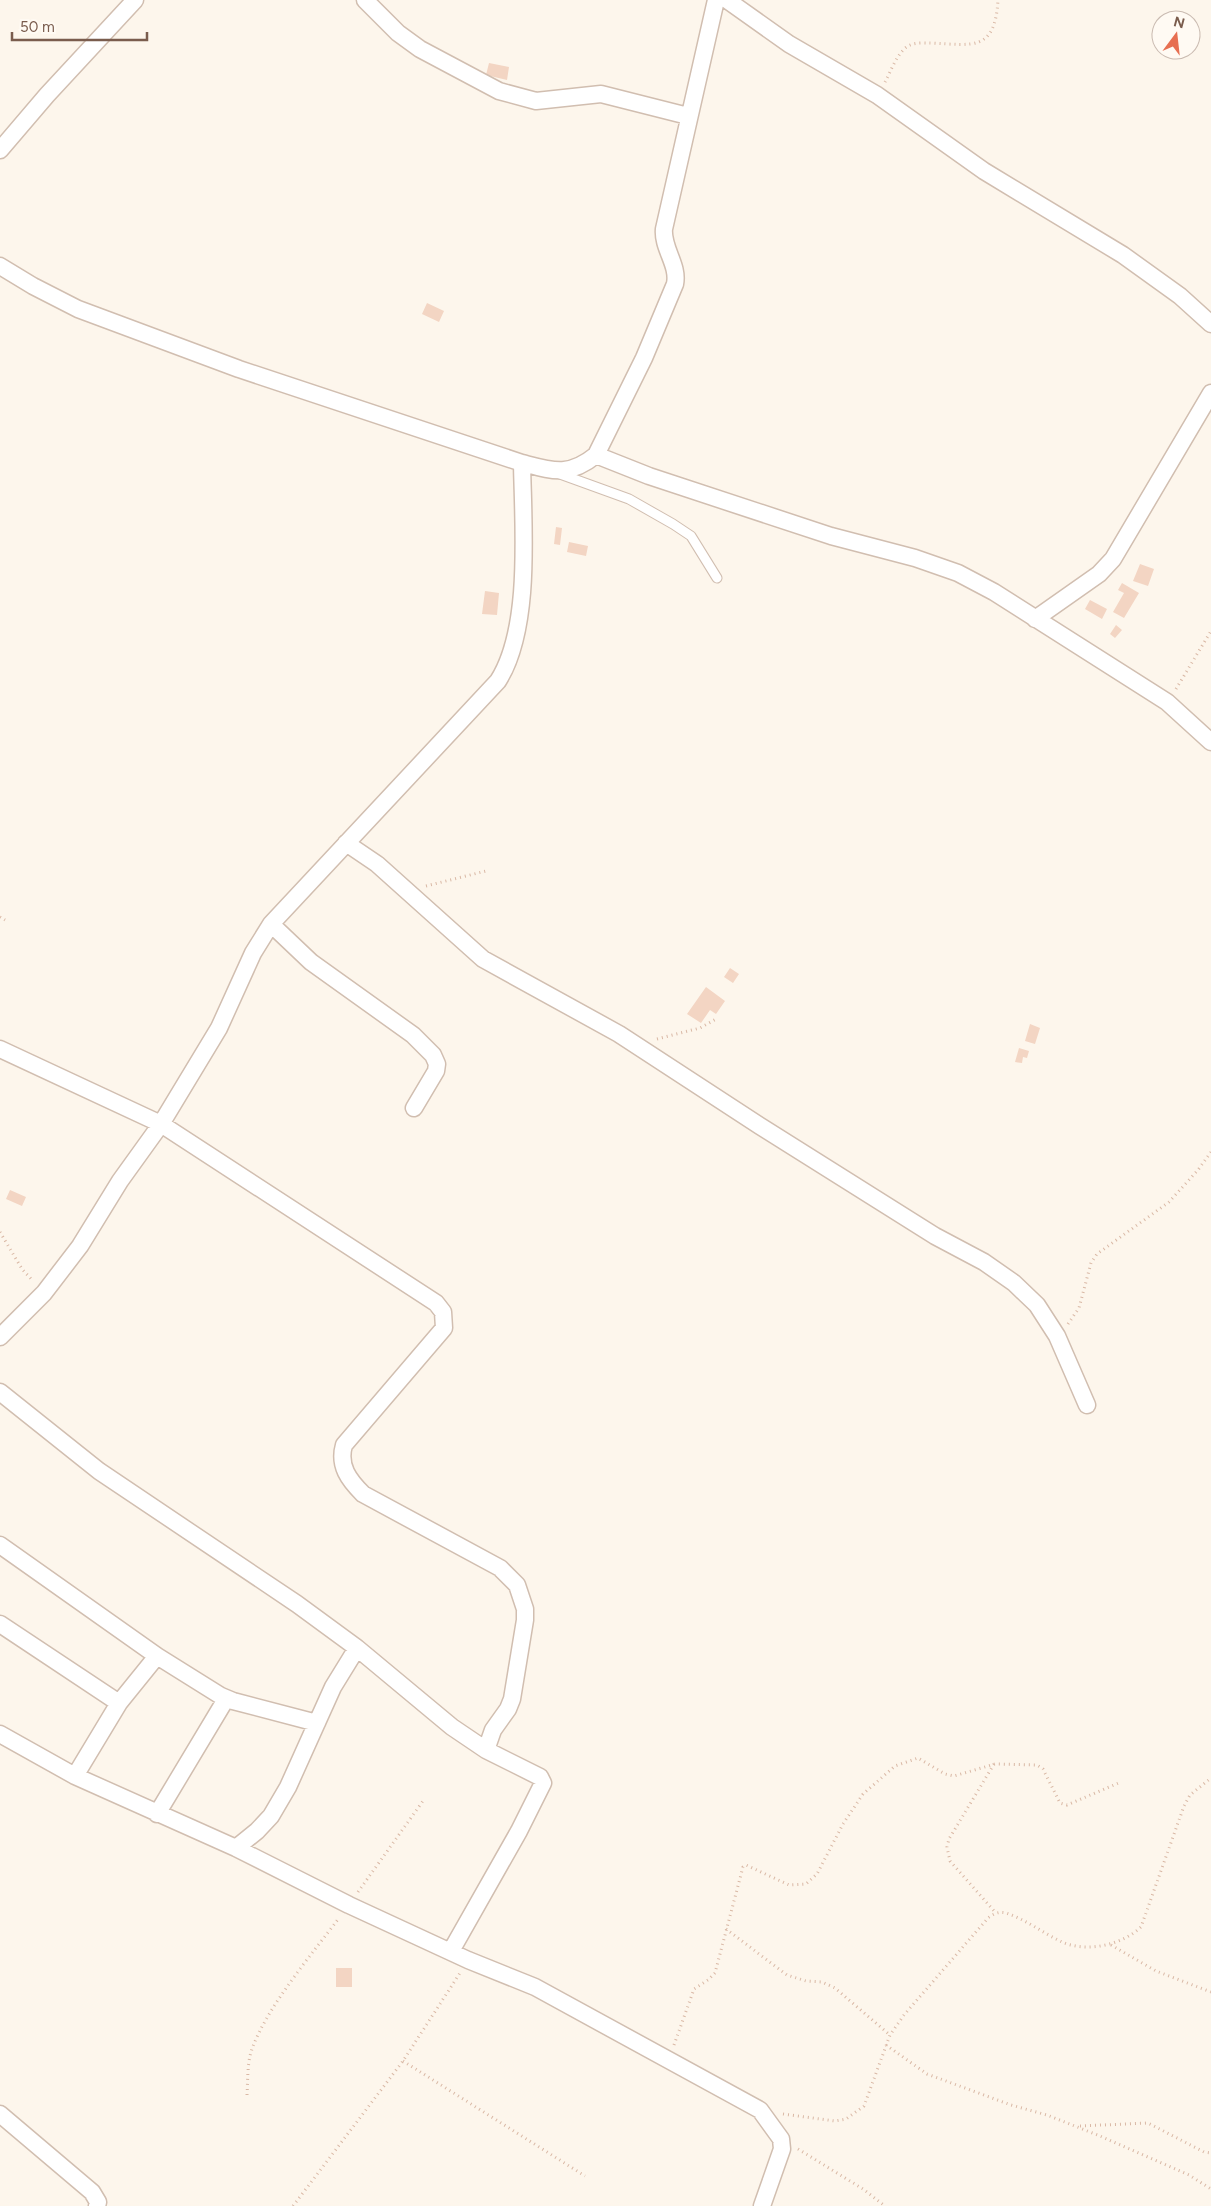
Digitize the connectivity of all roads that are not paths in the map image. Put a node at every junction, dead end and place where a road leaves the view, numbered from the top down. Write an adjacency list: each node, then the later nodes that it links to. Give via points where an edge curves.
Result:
1 (135, 0): 6 (street)
2 (365, 0): 5 (street, via 398,33 420,49 499,91 536,101 601,94)
3 (716, 0): 5 (street)
4 (727, 0): 8 (street, via 789,44 877,95 984,171 1123,255 1180,296)
5 (688, 116): 10 (street, via 663,233 675,284 644,358)
6 (0, 150)
7 (0, 266): 11 (street, via 78,309 239,369)
8 (1211, 324)
9 (1211, 393): 14 (street, via 1113,559 1098,574)
10 (596, 455): 12 (street, via 577,468); 14 (street, via 649,476 831,536 958,573)
11 (522, 463): 12 (street); 16 (street, via 524,546 521,595 513,649 507,665 498,681)
12 (554, 472): 13 (lane, via 629,499 673,524 691,536)
13 (717, 578)
14 (1035, 619): 15 (street, via 1168,702)
15 (1211, 742)
16 (346, 843): 17 (street); 23 (street, via 376,864 482,959 634,1044 829,1170 1014,1283 1037,1305 1057,1336)
17 (270, 924): 19 (street, via 311,962 413,1035 433,1055 436,1071); 20 (street, via 219,1028)
18 (0, 1049): 20 (street)
19 (414, 1108)
20 (161, 1124): 21 (street, via 120,1181 80,1246 44,1293); 32 (street, via 436,1303 443,1312 444,1328 344,1445 342,1460 349,1479 362,1494 500,1568 518,1586 525,1609 514,1692)
21 (3, 1329)
22 (0, 1392): 26 (street, via 99,1471)
23 (1087, 1405)
24 (0, 1545): 27 (street)
25 (0, 1624): 29 (street)
26 (357, 1648): 30 (street, via 333,1687); 32 (street, via 452,1727)
27 (157, 1656): 28 (street); 29 (street)
28 (226, 1699): 30 (street); 34 (street)
29 (119, 1703): 33 (street)
30 (317, 1723): 35 (street, via 271,1816)
31 (0, 1734): 33 (street)
32 (486, 1750): 36 (street, via 537,1774 543,1783 507,1854)
33 (75, 1776): 34 (street)
34 (157, 1814): 35 (street)
35 (236, 1848): 36 (street, via 348,1905)
36 (451, 1951): 39 (street, via 534,1987 760,2110 781,2139 782,2149)
37 (0, 2114): 38 (street, via 92,2192)
38 (97, 2206)
39 (762, 2206)

